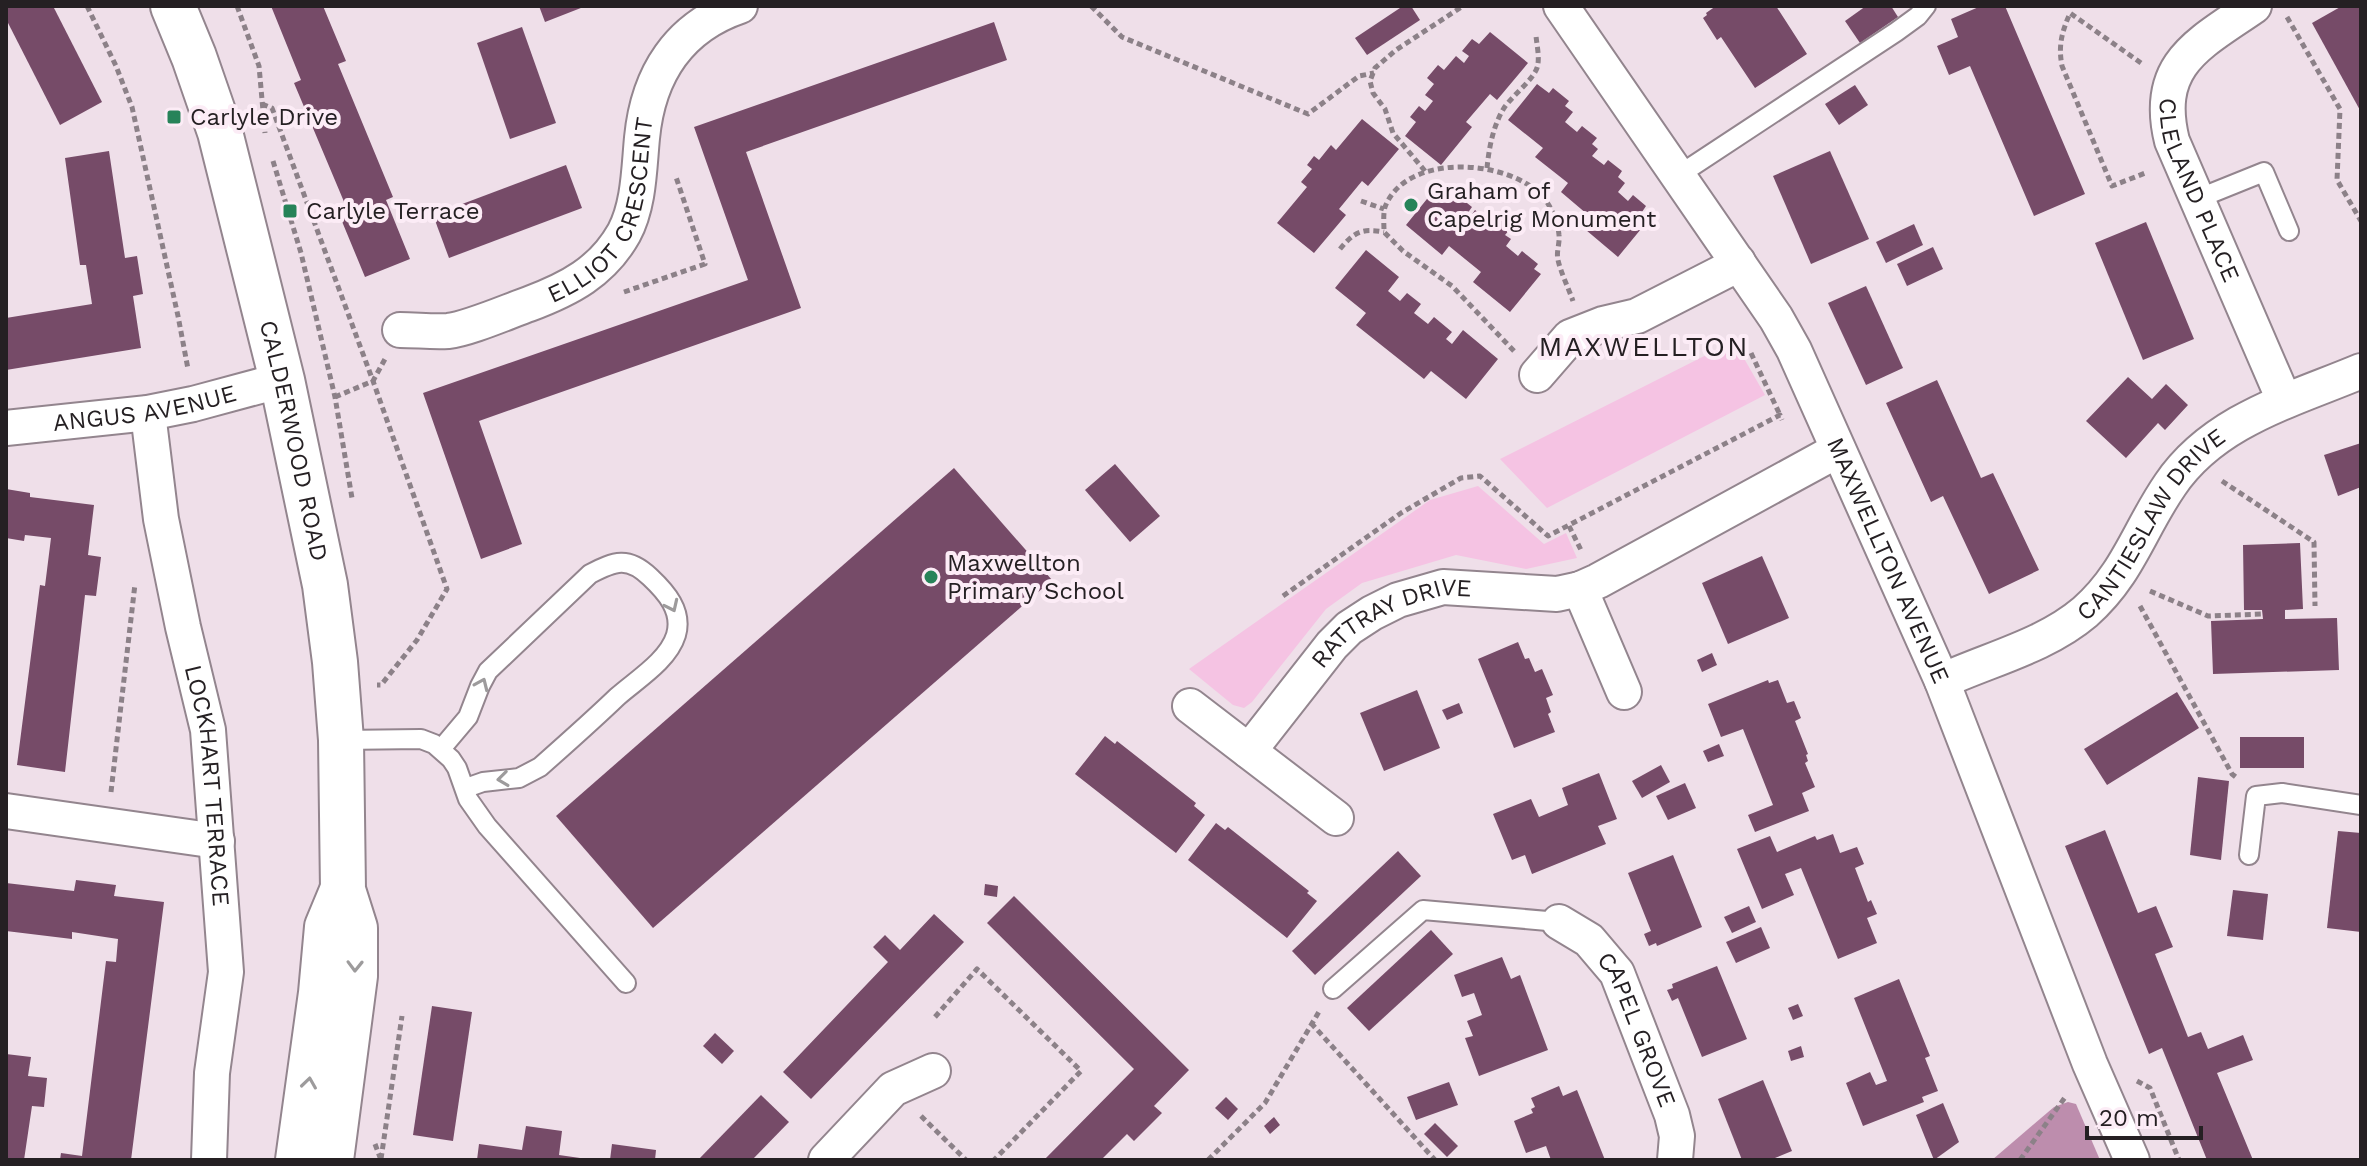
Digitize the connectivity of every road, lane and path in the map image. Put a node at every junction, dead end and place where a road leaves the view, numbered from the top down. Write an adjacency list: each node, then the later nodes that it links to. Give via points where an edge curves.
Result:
1 (87, 6): 35 (path, via 132,107)
2 (173, 6): 31 (street, CALDERWOOD ROAD, via 220,132)
3 (740, 6): 27 (street, ELLIOT CRESCENT, via 686,37 669,55 645,117 633,209 624,232 592,271 565,290 450,331)
4 (1091, 6): 10 (path, via 1122,37 1308,114 1359,76)
5 (1463, 6): 10 (path, via 1396,50)
6 (1926, 6): 17 (lane, via 1896,32)
7 (2254, 6): 11 (street, CLELAND PLACE, via 2185,58)
8 (2281, 6): 21 (path, via 2340,109 2337,180)
9 (1562, 7): 14 (path, via 1536,33 1537,69 1504,108 1494,128); 17 (street, MAXWELLTON AVENUE)
10 (1374, 73): 16 (path, via 1373,93 1393,133)
11 (2171, 85): 13 (street, CLELAND PLACE, via 2167,121); 13 (path, via 2070,13 2060,37 2062,66 2112,186)
12 (262, 104): 32 (path, via 272,108)
13 (2180, 160): 18 (street, CLELAND PLACE)
14 (1487, 168): 16 (path); 28 (path, via 1528,183 1549,204 1559,234 1557,257)
15 (673, 169): 26 (path, via 705,264)
16 (1425, 171): 20 (path, via 1402,185)
17 (1679, 175): 25 (street, MAXWELLTON AVENUE)
18 (2197, 199): 22 (lane, via 2264,172); 34 (street, CLELAND PLACE)
19 (1361, 201): 20 (path)
20 (1384, 209): 23 (path)
21 (2361, 221)
22 (2289, 231)
23 (1384, 232): 24 (path, via 1359,230); 30 (path, via 1452,286)
24 (1340, 249)
25 (1738, 262): 28 (street, via 1637,316); 38 (street, MAXWELLTON AVENUE, via 1794,350)
26 (622, 293)
27 (400, 330)
28 (1588, 330): 30 (street, via 1570,337)
29 (2361, 371): 34 (street, CANTIESLAW DRIVE)
30 (1537, 375)
31 (282, 380): 35 (street, ANGUS AVENUE); 51 (street, CALDERWOOD ROAD, via 325,585)
32 (373, 381): 33 (path); 48 (path, via 447,589 417,640 381,685)
33 (335, 397)
34 (2284, 400): 39 (street, CANTIESLAW DRIVE, via 2218,437)
35 (193, 404): 36 (street, ANGUS AVENUE)
36 (148, 413): 37 (street, ANGUS AVENUE); 41 (street, LOCKHART TERRACE)
37 (6, 428)
38 (1838, 450): 40 (street, RATTRAY DRIVE); 47 (street, MAXWELLTON AVENUE)
39 (2191, 461): 42 (street, CANTIESLAW DRIVE, via 2169,486 2127,562); 45 (path, via 2314,542)
40 (1806, 467): 43 (street, RATTRAY DRIVE); 44 (path, via 1780,415 1548,536 1480,476 1461,478)
41 (165, 535): 59 (path, via 138,564); 60 (street, LOCKHART TERRACE, via 208,730)
42 (2124, 587): 46 (path, via 2149,590 2208,616); 47 (street, CANTIESLAW DRIVE, via 2106,592 2063,628); 55 (path, via 2232,774)
43 (1580, 589): 49 (street); 53 (street, RATTRAY DRIVE, via 1557,594 1443,587 1398,600 1349,628 1332,645)
44 (1283, 596)
45 (2315, 606)
46 (2262, 614)
47 (1942, 681): 69 (street, MAXWELLTON AVENUE)
48 (372, 684)
49 (1624, 692)
50 (1190, 706): 53 (street)
51 (341, 740): 52 (lane, via 421,739); 62 (street, CALDERWOOD ROAD)
52 (441, 749): 54 (lane); 54 (lane, one-way to 54, via 468,717 488,671 590,574 622,561 639,566 675,604 676,635 659,660 540,767 519,778)
53 (1249, 751): 58 (street)
54 (466, 788): 64 (lane, via 487,826)
55 (2256, 796): 56 (lane, via 2282,793); 61 (lane)
56 (2361, 805)
57 (6, 811): 59 (street)
58 (1336, 818)
59 (107, 825): 60 (street)
60 (217, 841): 73 (street, LOCKHART TERRACE, via 226,972 212,1073)
61 (2249, 855)
62 (343, 890): 74 (street, CALDERWOOD ROAD, one-way to 62, via 327,927); 75 (street, CALDERWOOD ROAD, one-way to 75, via 355,928 355,976)
63 (1559, 922): 65 (lane, via 1423,910); 82 (street, CAPEL GROVE, via 1589,940 1617,973 1672,1115)
64 (626, 983)
65 (1333, 989): 68 (path)
66 (402, 1016): 76 (path)
67 (935, 1017): 79 (path, via 977,969 1081,1071)
68 (1311, 1023): 80 (path, via 1265,1103); 81 (path)
69 (2090, 1064): 83 (path); 84 (street, MAXWELLTON AVENUE)
70 (933, 1071): 77 (street, via 893,1089)
71 (2127, 1076): 85 (path, via 2150,1088)
72 (939, 1133): 78 (path)
73 (209, 1160)
74 (298, 1160)
75 (331, 1160)
76 (381, 1160)
77 (826, 1160)
78 (966, 1160)
79 (994, 1160)
80 (1208, 1160)
81 (1435, 1160)
82 (1675, 1160)
83 (2020, 1160)
84 (2132, 1160)
85 (2179, 1160)

